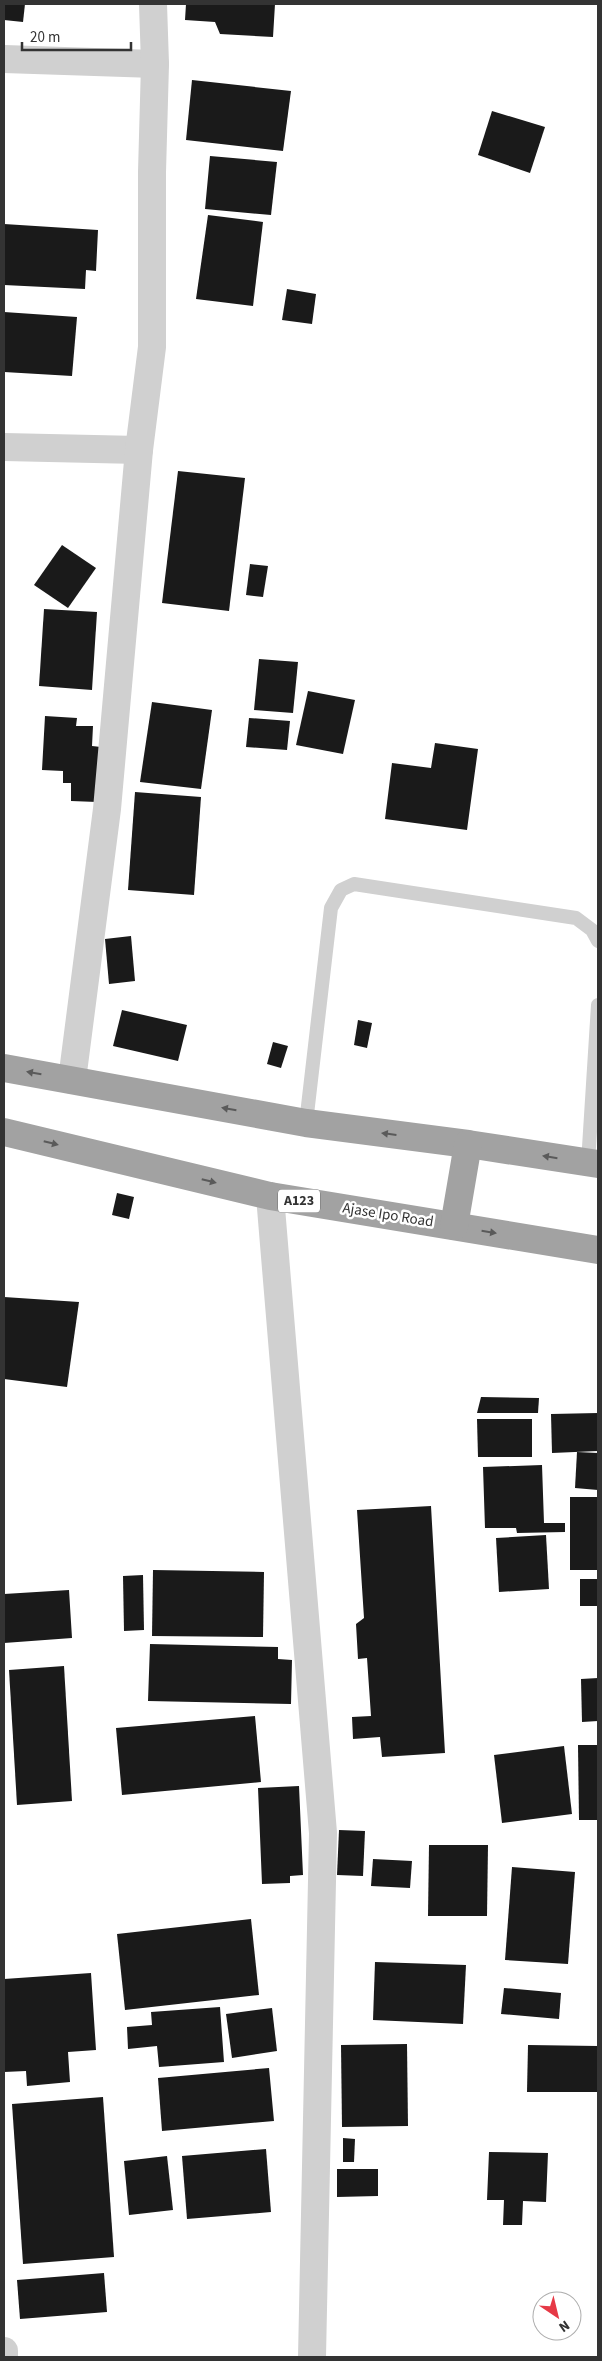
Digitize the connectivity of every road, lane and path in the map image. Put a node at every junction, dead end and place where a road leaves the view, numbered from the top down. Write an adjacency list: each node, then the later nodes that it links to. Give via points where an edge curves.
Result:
1 (153, 4): 3 (street)
2 (4, 60): 3 (street)
3 (155, 64): 5 (street, via 152,347)
4 (4, 448): 5 (street)
5 (139, 450): 9 (street, via 107,809)
6 (598, 941): 10 (lane, via 592,930 576,918 354,884 341,890 331,908)
7 (598, 1005): 13 (lane)
8 (4, 1068): 9 (highway, one-way to 8)
9 (72, 1080): 10 (highway, one-way to 9)
10 (306, 1123): 12 (highway, one-way to 10)
11 (4, 1132): 14 (highway, Ajase Ipo Road / A123, one-way to 14)
12 (468, 1144): 13 (highway, one-way to 12); 15 (highway)
13 (593, 1164)
14 (270, 1196): 15 (highway, Ajase Ipo Road / A123); 19 (street, via 323,1833)
15 (454, 1226): 16 (highway, Ajase Ipo Road / A123, one-way to 16)
16 (598, 1250)
17 (4, 2351): 18 (street)
18 (4, 2357)
19 (312, 2357)

